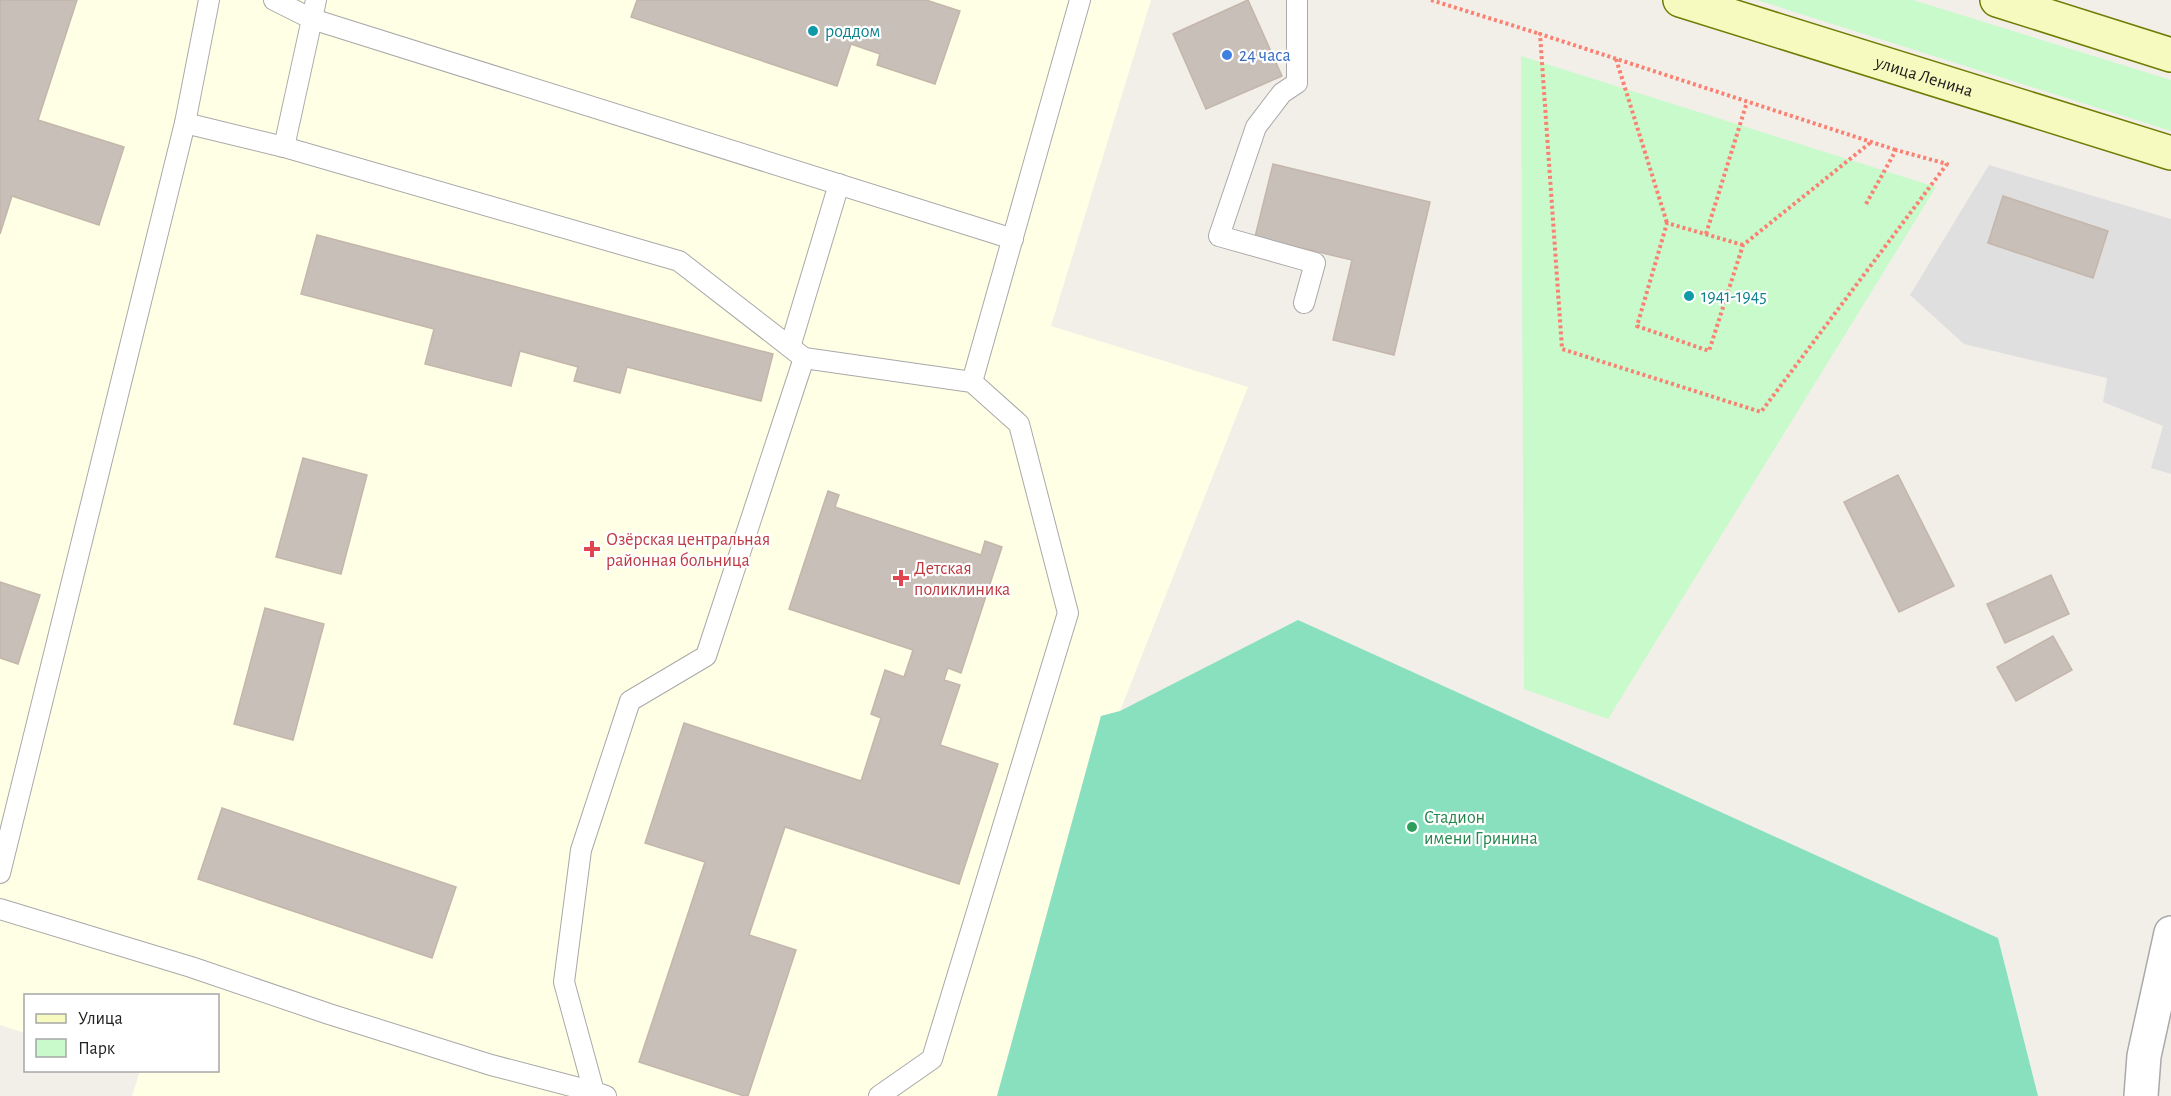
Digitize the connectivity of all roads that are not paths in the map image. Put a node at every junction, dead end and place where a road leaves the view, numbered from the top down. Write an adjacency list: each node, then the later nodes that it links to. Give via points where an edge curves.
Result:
1 (209, 0): 9 (lane)
2 (274, 0): 7 (lane)
3 (1080, 0): 13 (lane)
4 (1297, 0): 14 (lane, via 1297,83 1282,93 1256,127 1219,236 1315,263)
5 (1680, 0): 11 (main road, улица Ленина)
6 (1997, 0): 8 (main road)
7 (314, 10): 10 (lane); 12 (lane)
8 (2171, 55)
9 (185, 123): 10 (lane); 17 (lane)
10 (284, 147): 15 (lane, via 680,261)
11 (2171, 153)
12 (840, 184): 13 (lane); 15 (lane)
13 (1013, 239): 16 (lane)
14 (1304, 303)
15 (797, 352): 16 (lane); 20 (lane, via 706,656 630,701 580,850 564,982)
16 (972, 382): 21 (lane, via 1018,424 1068,613 932,1059)
17 (0, 873)
18 (0, 909): 20 (lane, via 491,1065)
19 (2171, 933): 22 (street, via 2144,1056)
20 (600, 1094)
21 (879, 1096)
22 (2140, 1096)

